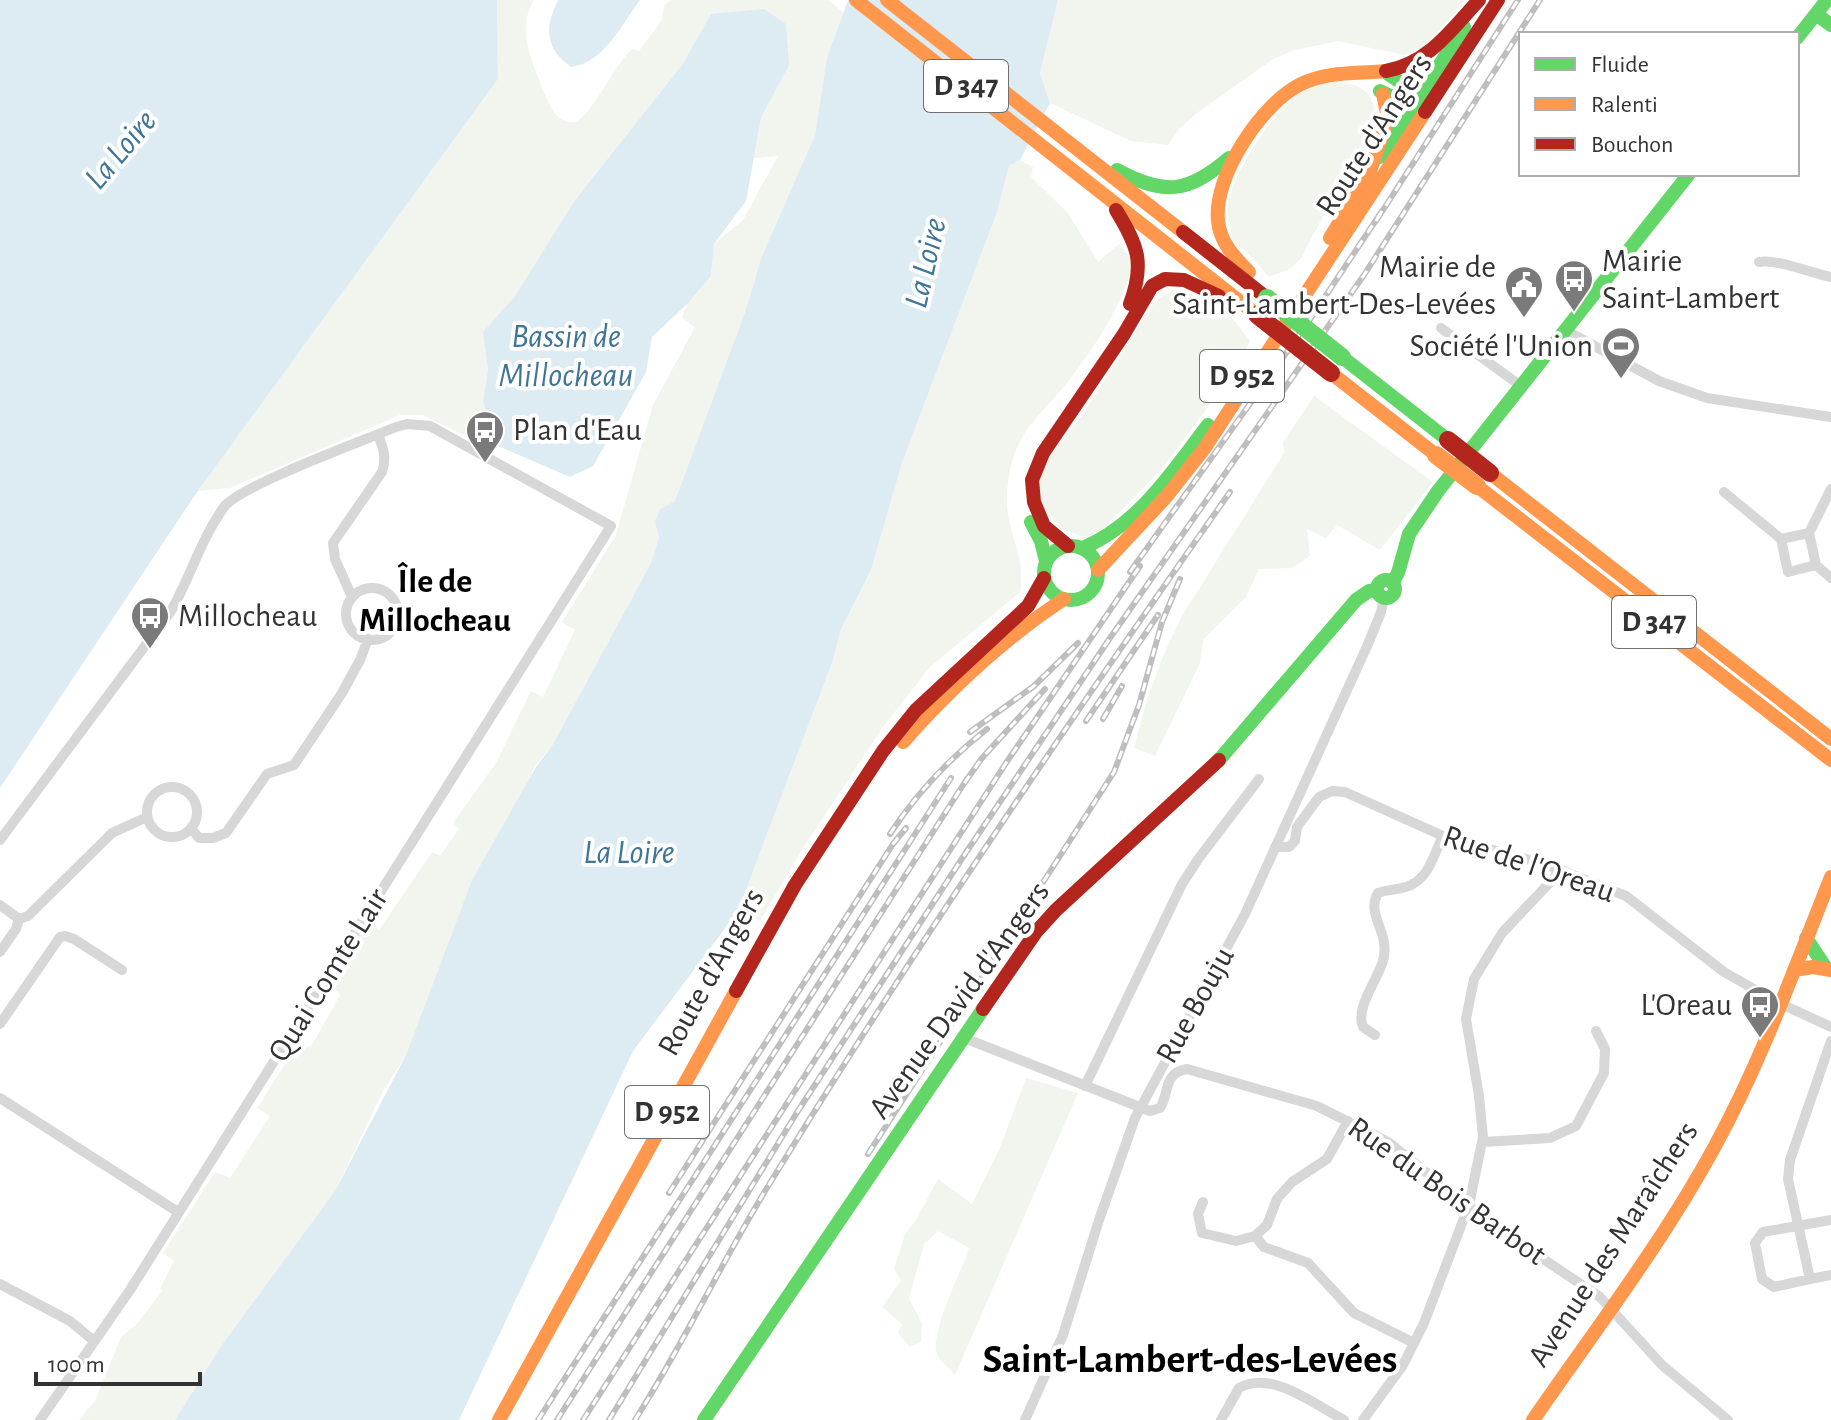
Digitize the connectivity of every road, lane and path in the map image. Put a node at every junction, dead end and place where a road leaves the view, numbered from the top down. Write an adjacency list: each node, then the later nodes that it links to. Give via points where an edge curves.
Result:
1 (856, 0): 12 (main road, D 347)
2 (887, 0): 12 (main road, D 347)
3 (1481, 0): 7 (main road, via 1423,57); 10 (main road, Route d'Angers / D 952)
4 (1498, 0): 10 (main road, Route d'Angers / D 952)
5 (1825, 13): 6 (main road)
6 (1799, 36)
7 (1384, 71): 8 (main road); 10 (main road, via 1403,84)
8 (1355, 74): 9 (main road); 11 (main road, via 1318,77 1288,91 1264,112)
9 (1383, 94): 10 (main road); 13 (main road, via 1388,119)
10 (1418, 106): 13 (main road, Route d'Angers / D 952); 34 (main road, Route d'Angers / D 952, via 1204,449)
11 (1238, 151): 12 (main road, via 1198,183 1171,190); 18 (main road, via 1219,191 1217,221 1233,256)
12 (1086, 161): 15 (main road, D 347); 18 (main road, D 347)
13 (1369, 174): 31 (main road, Route d'Angers / D 952, via 1288,307 1203,431 1127,520 1099,543)
14 (1687, 176): 21 (main road)
15 (1108, 198): 19 (main road, D 347); 33 (main road, via 1136,242 1139,278 1121,323 1027,465 1024,504 1041,541)
16 (1759, 262): 17 (street)
17 (1831, 277)
18 (1270, 294): 25 (main road, D 347, bridge)
19 (1257, 315): 25 (main road, D 347, bridge, via 1331,373); 31 (main road, via 1184,280 1158,282 1145,294 1035,468 1032,491 1038,515 1050,533)
20 (1441, 328): 22 (street)
21 (1565, 330): 22 (main road); 23 (street, via 1659,381 1707,398)
22 (1521, 386): 36 (main road, via 1407,536 1400,571)
23 (1831, 417)
24 (378, 435): 37 (street, via 384,452 382,472 333,543); 47 (street, via 248,490 225,505 171,611); 72 (street, Quai Comte Lair, via 407,424 430,426 611,526)
25 (1442, 447): 26 (main road, D 347, bridge)
26 (1483, 479): 40 (main road, D 347); 41 (main road, D 347)
27 (1831, 489): 29 (street)
28 (1724, 492): 30 (street)
29 (1809, 533): 30 (street); 32 (street)
30 (1781, 539): 32 (street, via 1788,572)
31 (1076, 547): 33 (main road, via 1055,550); 34 (main road, via 1093,557)
32 (1816, 565): 35 (street)
33 (1045, 570): 38 (main road, via 1055,595); 43 (main road, Route d'Angers / D 952, via 1028,606 916,710)
34 (1098, 570): 38 (main road, via 1088,593)
35 (1831, 578)
36 (1384, 590): 48 (street, Rue Bouju, via 1368,644); 63 (main road, Avenue David d'Angers, via 1363,595 1346,611 1206,774 1062,902)
37 (352, 597): 39 (street, via 347,606 349,625); 39 (street, via 371,588 395,602 397,619 391,631)
38 (1064, 599): 43 (main road, Route d'Angers / D 952, via 1010,638 936,706)
39 (368, 639): 45 (street, via 342,693 294,765 267,774 220,836 199,838)
40 (1831, 739)
41 (1831, 760)
42 (1259, 779): 65 (street, via 1182,884)
43 (845, 810): 83 (main road, Route d'Angers / D 952, via 795,885)
44 (147, 817): 45 (street, via 153,829 168,837); 45 (street, via 152,796 179,788 196,807); 52 (street, via 112,833)
45 (191, 828)
46 (1443, 836): 48 (street, Rue de l'Oreau, via 1332,791 1319,797 1289,847); 49 (street, Rue de l'Oreau); 62 (street, via 1427,873 1410,886 1378,893 1374,900 1385,944 1360,1015 1363,1027)
47 (0, 840)
48 (1275, 847): 67 (street, Rue Bouju, via 1238,928)
49 (1559, 869): 58 (street, Rue de l'Oreau, via 1626,896 1724,972); 69 (street, via 1502,933 1471,990 1466,1019)
50 (1831, 877): 53 (main road, Avenue des Maraîchers)
51 (0, 905): 52 (street)
52 (19, 919): 54 (street)
53 (1806, 938): 55 (main road); 57 (main road, Avenue des Maraîchers)
54 (0, 952)
55 (1829, 969): 57 (main road)
56 (122, 970): 59 (street, via 74,939 60,937)
57 (1794, 970): 58 (main road, Avenue des Maraîchers)
58 (1780, 1004): 60 (street, Rue de l'Oreau); 79 (main road, Avenue des Maraîchers, via 1742,1093 1697,1178)
59 (0, 1024)
60 (1831, 1027)
61 (1596, 1031): 69 (street, via 1605,1049 1604,1073 1576,1126 1550,1138)
62 (1375, 1035)
63 (964, 1038): 65 (street); 84 (main road, Avenue David d'Angers)
64 (1831, 1041): 74 (street, via 1790,1160 1788,1179)
65 (1085, 1086): 67 (street)
66 (0, 1098): 72 (street)
67 (1140, 1108): 68 (street, Rue du Bois Barbot, via 1160,1108 1177,1070 1187,1069 1317,1106); 85 (street, Rue Bouju, via 1063,1335)
68 (1348, 1121): 71 (street, Rue du Bois Barbot, via 1388,1142); 75 (street, via 1327,1159 1292,1182)
69 (1483, 1142): 71 (street)
70 (1203, 1202): 75 (street, via 1198,1214 1202,1233 1236,1241)
71 (1469, 1205): 79 (street, Rue du Bois Barbot); 81 (street)
72 (178, 1212): 80 (street, Quai Comte Lair)
73 (1831, 1220): 74 (street)
74 (1798, 1226): 77 (street); 77 (street, via 1763,1232 1755,1243 1762,1279 1774,1287)
75 (1255, 1236): 81 (street, via 1264,1247 1308,1263 1354,1313)
76 (1831, 1275): 77 (street)
77 (1810, 1279)
78 (0, 1284): 80 (street, via 70,1321)
79 (1612, 1309): 89 (main road, Avenue des Maraîchers); 90 (street, Rue du Bois Barbot, via 1662,1365)
80 (94, 1341): 82 (street, Quai Comte Lair)
81 (1414, 1343): 88 (street)
82 (40, 1420)
83 (499, 1420)
84 (704, 1420)
85 (1025, 1420)
86 (1221, 1420): 87 (street, via 1239,1388 1261,1380)
87 (1344, 1420)
88 (1363, 1420)
89 (1533, 1420)
90 (1728, 1420)

